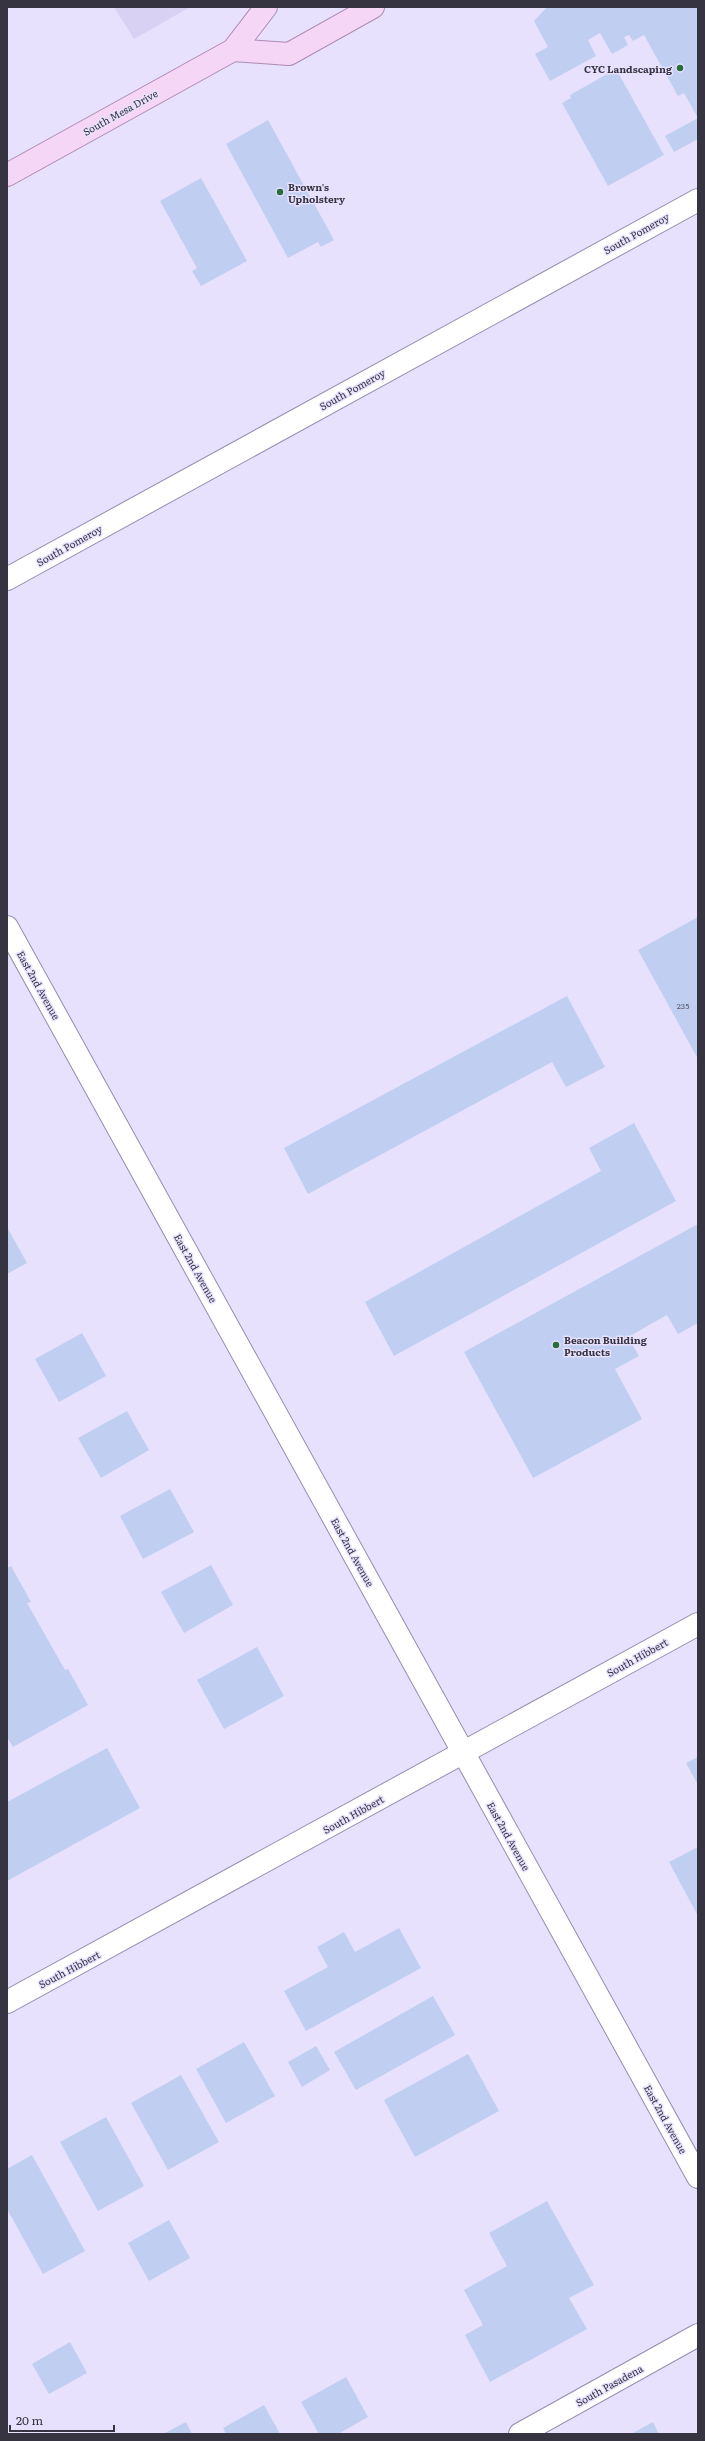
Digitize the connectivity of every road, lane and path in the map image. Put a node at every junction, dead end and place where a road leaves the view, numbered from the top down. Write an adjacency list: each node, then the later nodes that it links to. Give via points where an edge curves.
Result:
1 (266, 7): 3 (main road, South Mesa Drive)
2 (373, 7): 3 (main road, via 289,54)
3 (233, 50): 4 (main road, South Mesa Drive)
4 (7, 175)
5 (698, 200): 6 (street, South Pomeroy)
6 (7, 579)
7 (7, 927): 9 (street, East 2nd Avenue)
8 (698, 1624): 9 (street, South Hibbert)
9 (464, 1753): 10 (street, South Hibbert); 11 (street, East 2nd Avenue)
10 (7, 2002)
11 (698, 2177)
12 (698, 2335): 13 (street, South Pasadena)
13 (520, 2434)

